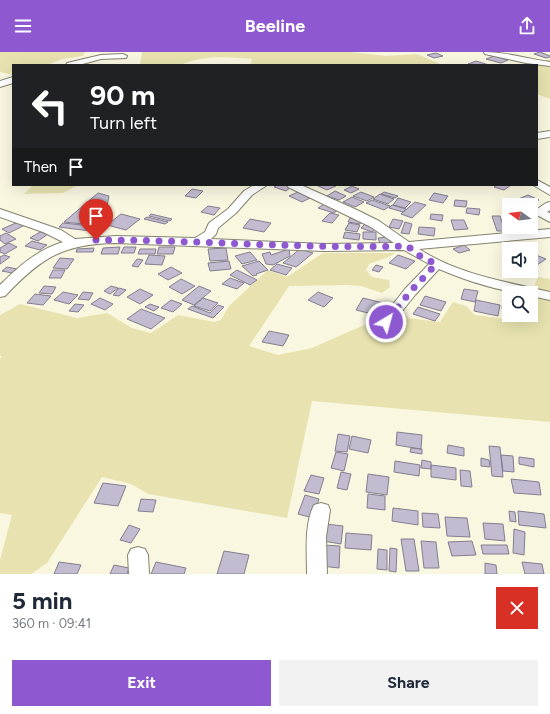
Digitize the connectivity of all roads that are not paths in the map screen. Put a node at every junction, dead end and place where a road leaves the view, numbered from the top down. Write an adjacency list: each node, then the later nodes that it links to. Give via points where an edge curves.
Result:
1 (488, 52): 4 (street)
2 (123, 56): 3 (street, via 101,57)
3 (74, 64)
4 (550, 64)
5 (12, 80): 6 (street)
6 (0, 84)
7 (550, 134): 8 (street)
8 (538, 136)
9 (538, 184): 12 (street)
10 (260, 186): 17 (street, via 248,193 232,211 213,226 210,234)
11 (294, 186): 19 (street, via 376,224)
12 (550, 192)
13 (550, 205): 15 (street, via 539,212)
14 (0, 212): 18 (street, via 55,232)
15 (550, 218)
16 (550, 233): 19 (street)
17 (198, 242): 18 (street, via 96,240); 19 (street, via 348,248)
18 (73, 244): 21 (street, via 34,259)
19 (408, 246): 20 (street, via 416,254)
20 (436, 264): 22 (street, via 486,282); 23 (street)
21 (0, 293)
22 (550, 296)
23 (386, 322)
24 (322, 510): 25 (street, via 316,537)
25 (317, 574)

